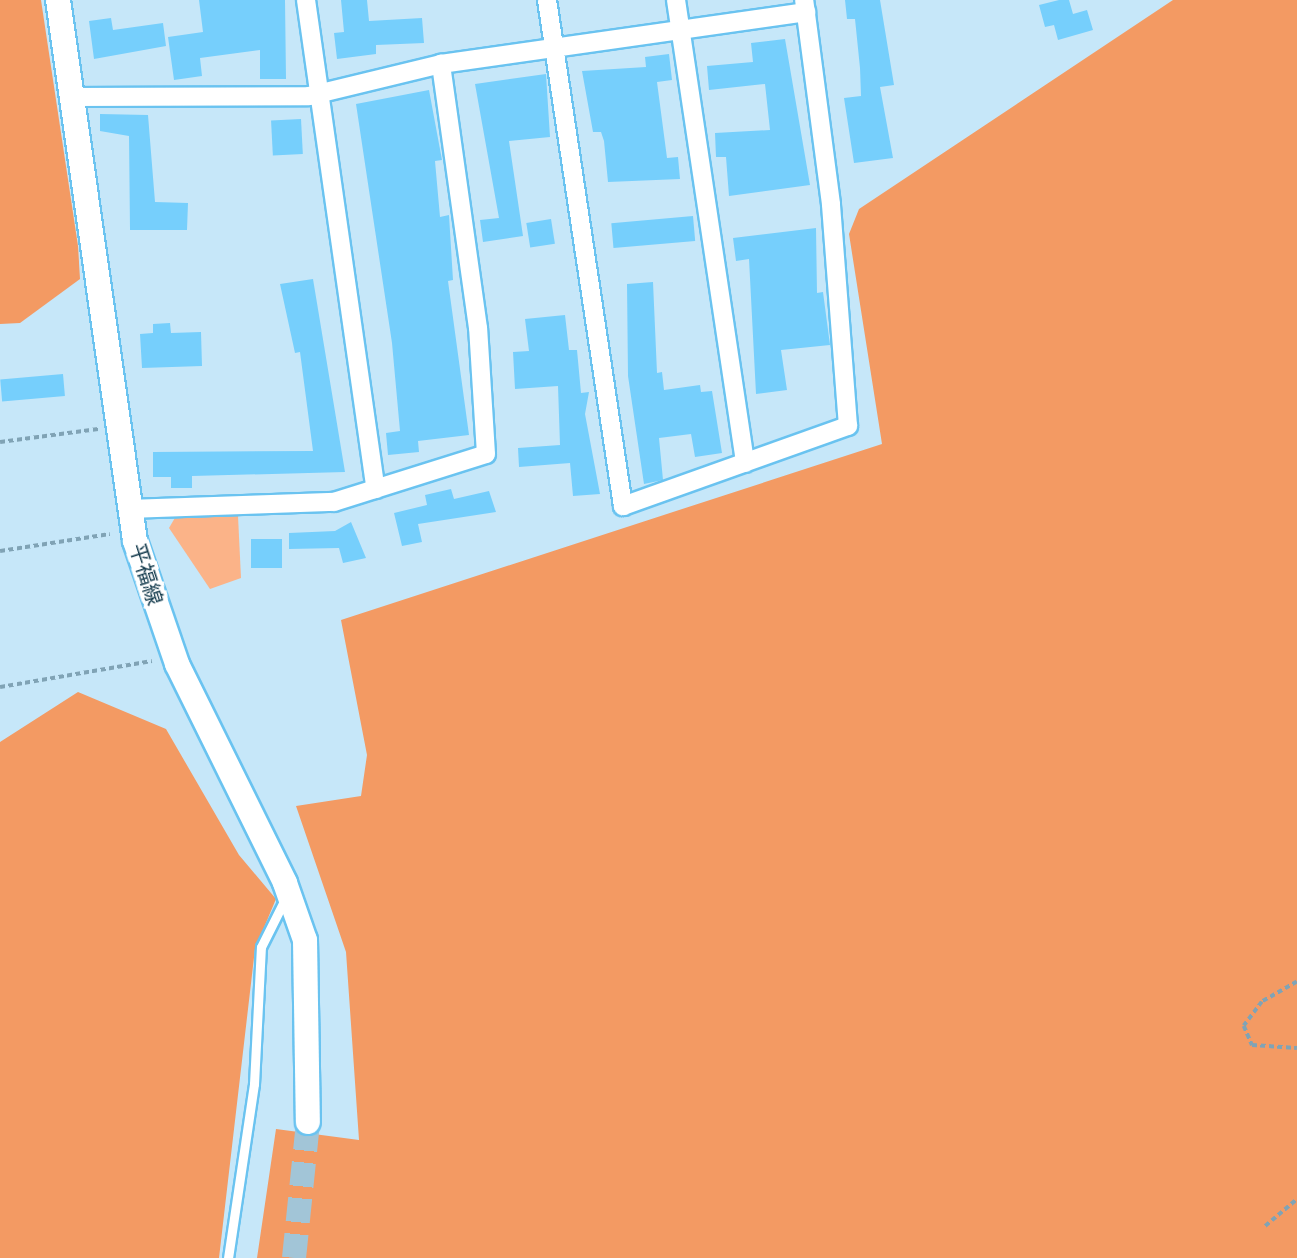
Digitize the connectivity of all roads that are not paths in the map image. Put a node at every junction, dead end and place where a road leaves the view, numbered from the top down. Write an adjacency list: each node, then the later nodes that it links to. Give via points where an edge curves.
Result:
1 (58, 0): 10 (street, 平福線)
2 (306, 0): 9 (street)
3 (547, 0): 7 (street)
4 (676, 0): 6 (street)
5 (805, 6): 6 (street); 11 (street, via 831,204 848,426)
6 (680, 30): 7 (street); 11 (street)
7 (554, 49): 8 (street); 11 (street, via 623,506)
8 (441, 64): 9 (street); 12 (street, via 478,328 486,454)
9 (321, 91): 10 (street); 12 (street)
10 (71, 97): 13 (street, 平福線)
11 (745, 463)
12 (376, 489): 13 (street, via 334,502)
13 (132, 519): 14 (street, 平福線, via 175,657)
14 (288, 892): 15 (street, 平福線, via 305,940); 16 (lane, via 261,947 254,1084)
15 (309, 1122)
16 (228, 1258)

